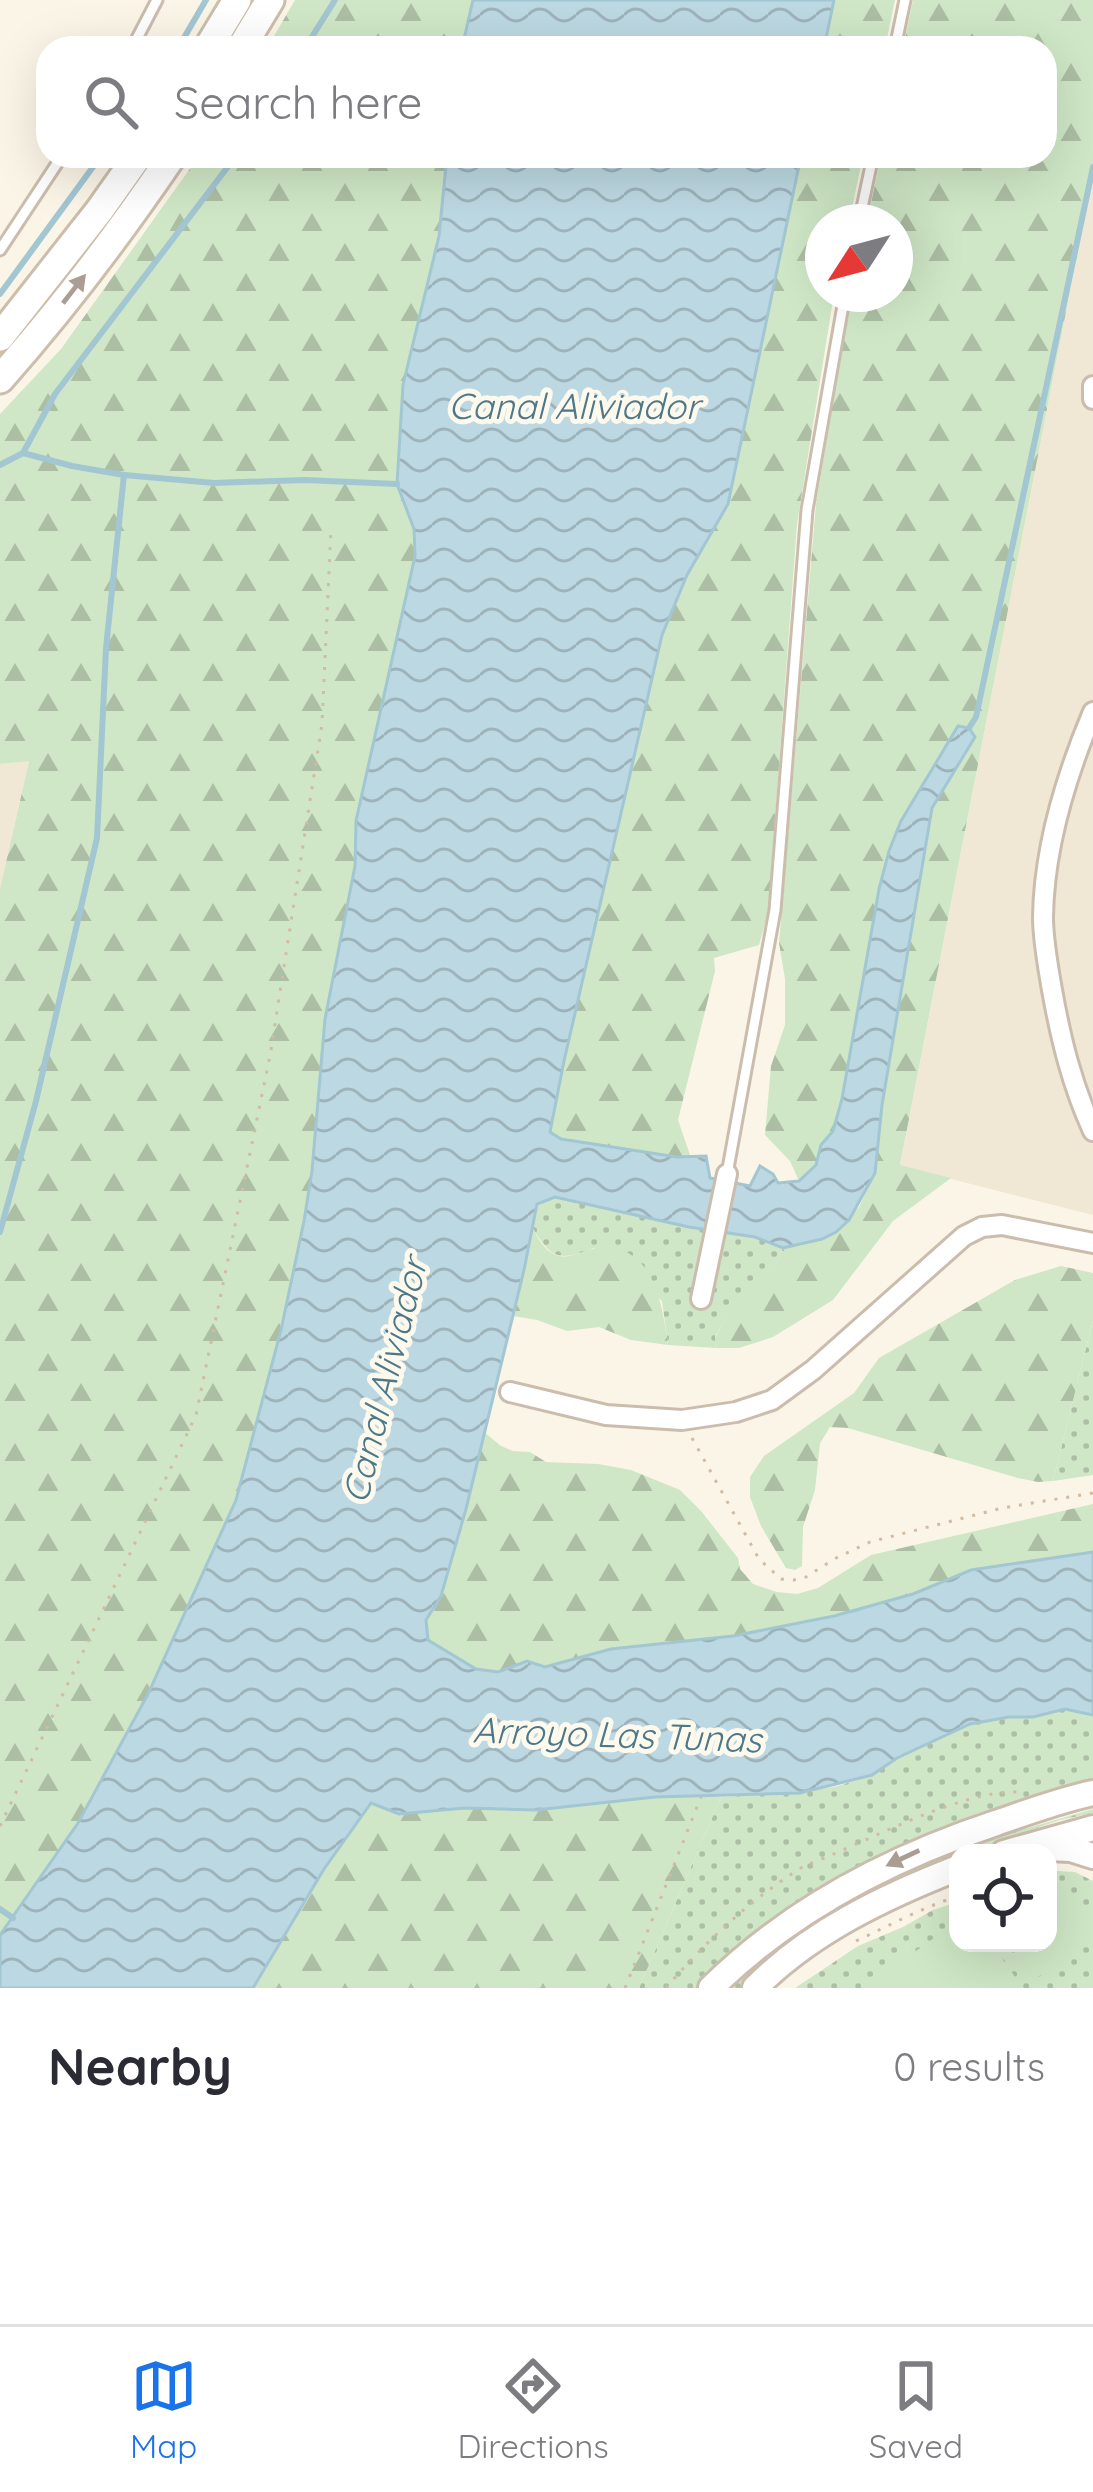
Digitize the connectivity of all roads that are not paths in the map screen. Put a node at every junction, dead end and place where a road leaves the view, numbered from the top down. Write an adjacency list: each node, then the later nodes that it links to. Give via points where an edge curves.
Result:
1 (157, 0): 5 (lane)
2 (237, 0): 6 (main road)
3 (270, 0): 7 (main road)
4 (905, 0): 8 (lane)
5 (138, 36)
6 (215, 36)
7 (248, 36)
8 (898, 36)
9 (54, 168): 14 (lane)
10 (129, 168): 16 (main road)
11 (164, 168): 17 (main road, one-way to 11)
12 (871, 168): 13 (lane)
13 (864, 204)
14 (0, 250)
15 (841, 312): 22 (lane, via 807,510 775,910)
16 (0, 337)
17 (0, 380)
18 (1093, 386): 19 (street)
19 (1093, 399)
20 (1093, 712): 21 (street, via 1062,794 1043,916 1066,1064)
21 (1093, 1131)
22 (727, 1174): 24 (street)
23 (1093, 1243): 25 (street, via 982,1227 814,1370 772,1400 736,1412 682,1420 606,1415)
24 (700, 1299)
25 (510, 1392)
26 (1093, 1793): 32 (street, one-way to 32, via 904,1857 809,1909)
27 (1093, 1828): 28 (street)
28 (1034, 1844)
29 (1057, 1849): 30 (street)
30 (1093, 1856)
31 (949, 1872): 33 (street, via 852,1917)
32 (711, 1988)
33 (755, 1988)

